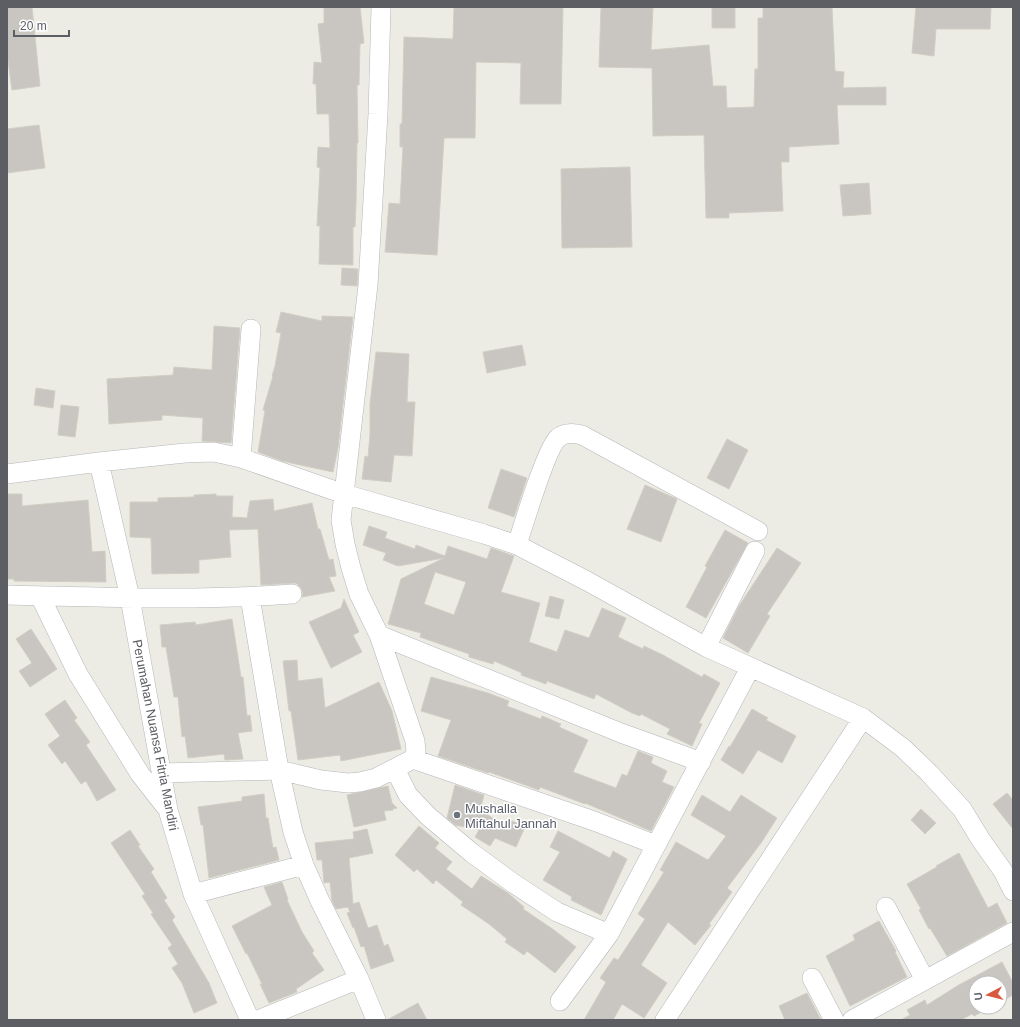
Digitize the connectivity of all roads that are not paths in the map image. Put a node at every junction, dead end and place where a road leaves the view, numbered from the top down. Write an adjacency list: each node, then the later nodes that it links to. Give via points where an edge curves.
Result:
1 (381, 7): 6 (street, via 378,114 368,285)
2 (251, 329): 3 (street)
3 (241, 458): 4 (street, via 202,452); 6 (street)
4 (99, 462): 5 (street); 14 (street, Perumahan Nuansa Fitria Mandiri)
5 (7, 474)
6 (344, 494): 8 (street); 15 (street, via 341,520 351,568 359,594)
7 (758, 531): 8 (street, via 582,435 566,434 557,438 548,455)
8 (517, 545): 16 (street)
9 (755, 551): 16 (street)
10 (292, 594): 13 (street)
11 (7, 595): 12 (street)
12 (40, 596): 14 (street); 24 (street, via 86,687 140,774)
13 (250, 597): 14 (street); 22 (street)
14 (130, 598): 23 (street, Perumahan Nuansa Fitria Mandiri)
15 (380, 634): 19 (street, via 415,741 416,752); 20 (street)
16 (706, 647): 17 (street)
17 (750, 668): 18 (street); 20 (street)
18 (863, 718): 27 (street, via 903,748 962,809 1003,871); 39 (street)
19 (413, 759): 21 (street); 25 (street)
20 (701, 762): 25 (street)
21 (395, 769): 22 (street, via 376,778 348,783 321,780); 31 (street, via 408,795 428,816 472,853 557,912)
22 (279, 770): 23 (street); 26 (street, via 293,832)
23 (161, 773): 24 (street, Perumahan Nuansa Fitria Mandiri)
24 (168, 810): 28 (street, Perumahan Nuansa Fitria Mandiri)
25 (656, 845): 31 (street)
26 (304, 865): 28 (street); 33 (street)
27 (1013, 891)
28 (193, 894): 36 (street, Perumahan Nuansa Fitria Mandiri)
29 (886, 907): 34 (street)
30 (1013, 932): 34 (street)
31 (609, 934): 35 (street)
32 (812, 978): 40 (street)
33 (359, 979): 37 (street); 38 (street)
34 (925, 980): 41 (street)
35 (560, 1001)
36 (250, 1020)
37 (258, 1020)
38 (376, 1020)
39 (665, 1020)
40 (834, 1020)
41 (852, 1020)

